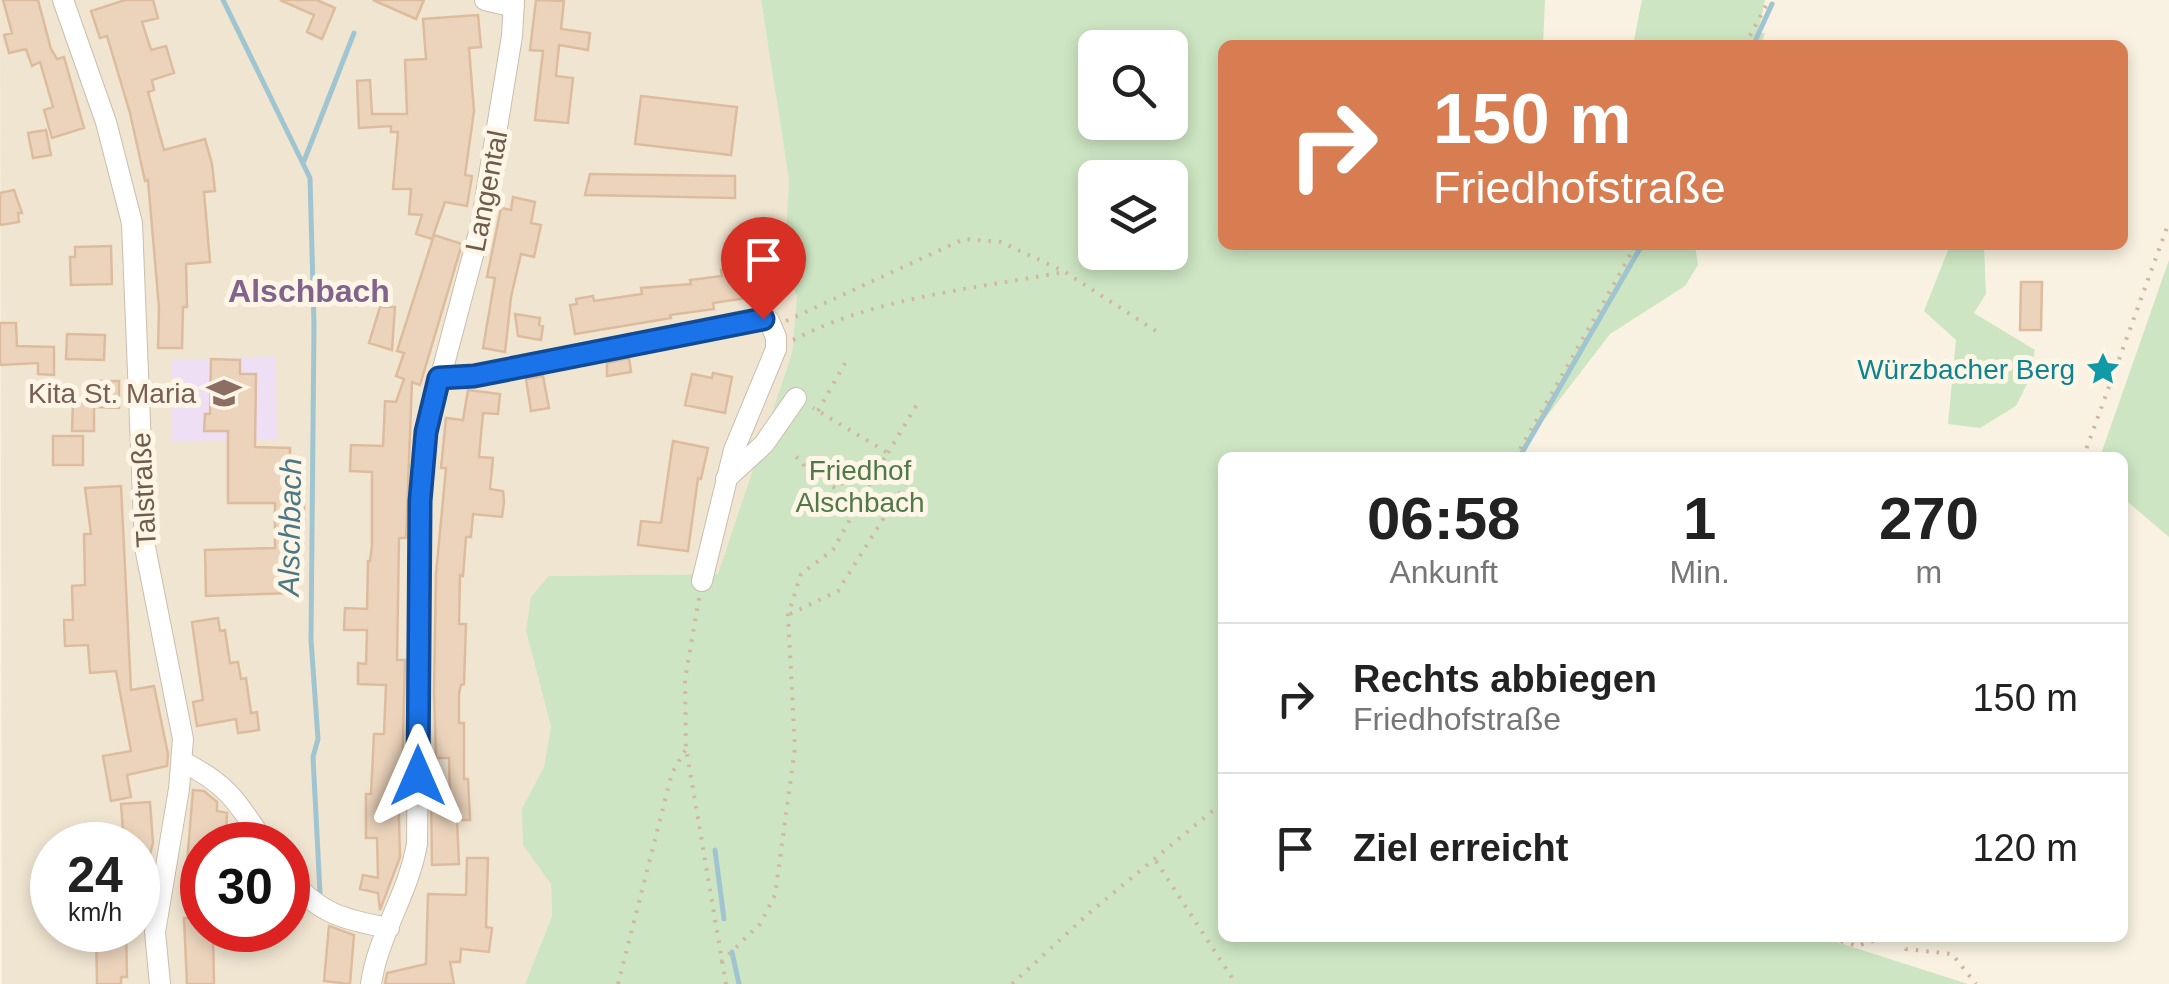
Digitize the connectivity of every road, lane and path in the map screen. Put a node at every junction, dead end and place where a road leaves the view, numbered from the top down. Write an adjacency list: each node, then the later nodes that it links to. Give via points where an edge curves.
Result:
1 (63, 0): 27 (street, Talstraße, via 111,138 132,223 145,547)
2 (485, 0): 4 (street)
3 (1768, 0): 5 (path)
4 (514, 4): 13 (street, Langental, via 481,225)
5 (1748, 40)
6 (2169, 222): 18 (path)
7 (1633, 250): 17 (path)
8 (1065, 272): 9 (path, via 1001,242 964,239); 10 (path); 11 (path, via 886,304)
9 (773, 327): 11 (street); 13 (street, via 753,319)
10 (1156, 330)
11 (776, 349): 22 (street)
12 (846, 363): 16 (path)
13 (439, 378): 32 (street, Langental, via 420,501 417,844)
14 (796, 398): 16 (path); 22 (street, via 764,444)
15 (919, 401): 19 (path)
16 (818, 411): 19 (path)
17 (1518, 452)
18 (2085, 452)
19 (888, 453): 21 (path)
20 (796, 457): 23 (path, via 834,488 841,483)
21 (883, 460): 23 (path); 25 (path, via 910,476 847,580)
22 (726, 479): 24 (street)
23 (859, 503): 25 (path, via 832,550 800,574)
24 (702, 581): 26 (path, via 685,680)
25 (788, 615): 36 (path, via 795,748 776,895 760,924)
26 (686, 748): 36 (path); 39 (path, via 672,773)
27 (182, 762): 29 (street, via 220,782); 37 (street, Talstraße, via 156,932)
28 (1218, 807): 30 (path)
29 (251, 822)
30 (1156, 861): 41 (path); 42 (path)
31 (310, 900): 32 (street, via 331,914)
32 (389, 928): 38 (street, Langental)
33 (1844, 942): 34 (path)
34 (1870, 942)
35 (1905, 942): 43 (path, via 1906,949 1952,954)
36 (721, 962): 40 (path)
37 (160, 984)
38 (371, 984)
39 (618, 984)
40 (726, 984)
41 (1012, 984)
42 (1236, 984)
43 (1976, 984)

